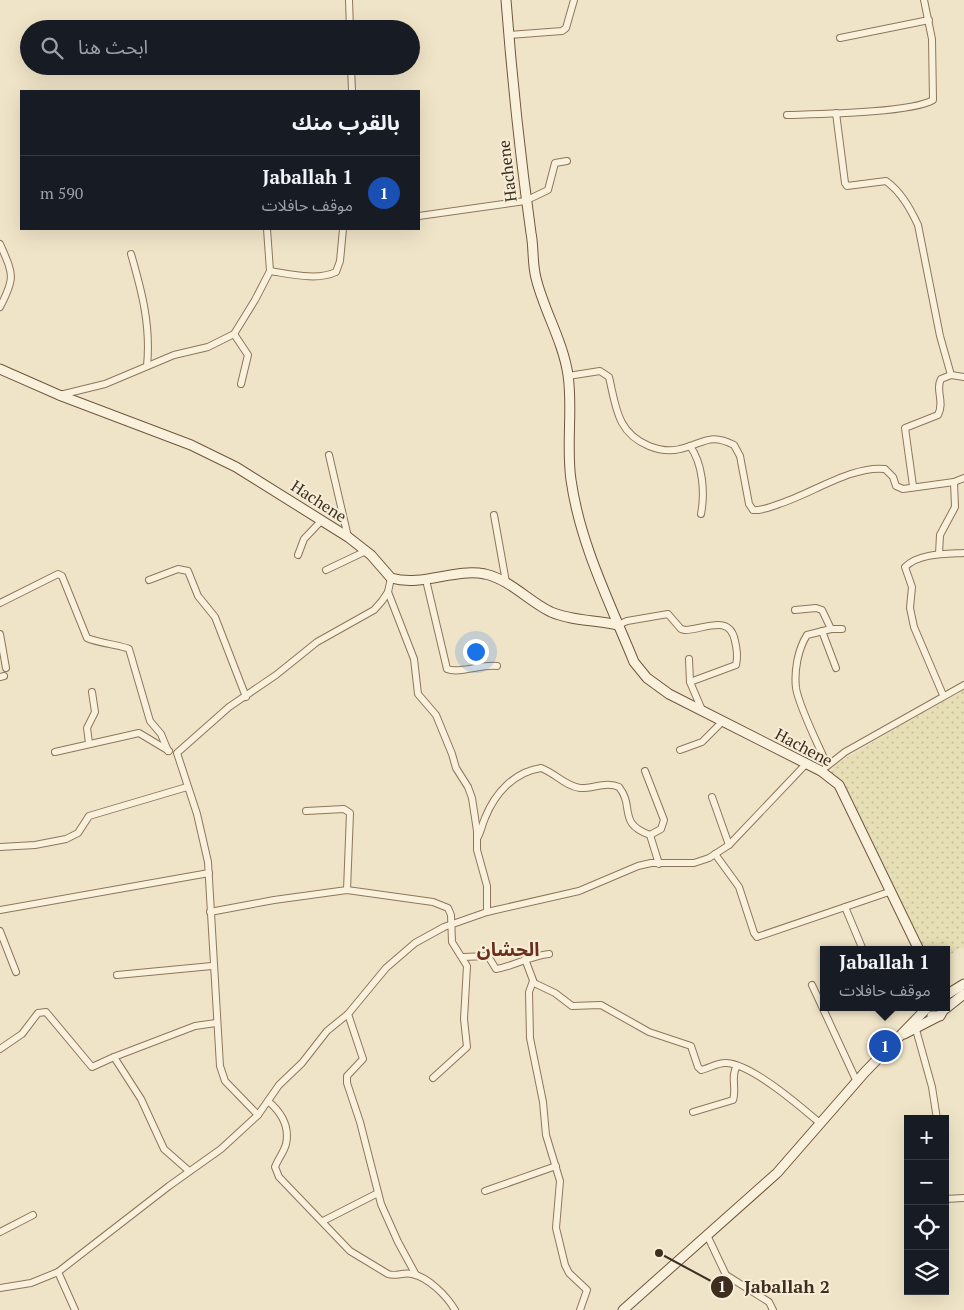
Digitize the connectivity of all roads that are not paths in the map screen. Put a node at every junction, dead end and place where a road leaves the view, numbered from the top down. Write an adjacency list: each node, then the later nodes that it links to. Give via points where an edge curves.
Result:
1 (349, 0): 5 (street)
2 (506, 0): 7 (street, Hachene)
3 (574, 0): 7 (street, via 566,28 562,31)
4 (924, 0): 6 (street)
5 (350, 20)
6 (928, 20): 8 (street); 11 (street, via 932,38 933,100 927,104)
7 (508, 35): 14 (street, Hachene)
8 (840, 38)
9 (351, 75): 10 (street)
10 (352, 90)
11 (836, 113): 12 (street); 25 (street, via 847,186 886,181 905,202 918,225)
12 (787, 116)
13 (567, 161): 14 (street, via 552,168 548,190)
14 (525, 201): 15 (street, via 485,204); 26 (street, Hachene, via 536,278)
15 (420, 216)
16 (267, 230): 20 (street)
17 (343, 230): 20 (street, via 336,272 306,276)
18 (0, 244): 21 (street, via 10,266 12,280)
19 (131, 254): 23 (street, via 148,323)
20 (270, 271): 22 (street)
21 (0, 307)
22 (234, 334): 23 (street, via 208,347); 28 (street, via 248,355)
23 (147, 366): 29 (street, via 105,384)
24 (0, 369): 29 (street, Hachene)
25 (951, 375): 27 (street); 34 (street, via 939,381 942,402 938,415 905,428)
26 (568, 376): 30 (street, via 600,370 605,372 620,420 635,440 657,449); 51 (street, Hachene, via 568,449 575,502 586,545)
27 (964, 376)
28 (240, 384)
29 (59, 395): 37 (street, Hachene, via 211,454 263,482)
30 (690, 446): 34 (street, via 713,439 734,445 740,456 753,510 801,497 852,473 871,469 889,471 898,488); 35 (street, via 700,467 704,500)
31 (329, 455): 38 (street)
32 (964, 478): 33 (street)
33 (954, 482): 34 (street); 41 (street, via 955,507 940,535)
34 (913, 486)
35 (701, 514)
36 (494, 515): 47 (street)
37 (322, 520): 38 (street, Hachene); 42 (street, via 304,539)
38 (348, 537): 39 (street, Hachene)
39 (366, 551): 43 (street); 44 (street, Hachene)
40 (964, 553): 41 (street)
41 (939, 554): 63 (street, via 905,567 912,587 910,608 914,628)
42 (298, 555)
43 (326, 570)
44 (391, 578): 46 (street); 48 (street)
45 (149, 580): 64 (street, via 178,569 188,571 198,596 216,617)
46 (426, 580): 47 (street, via 470,573); 57 (street, via 447,669)
47 (506, 582): 51 (street, via 559,615)
48 (388, 592): 64 (street, via 374,610 317,642); 79 (street, via 414,659 418,694 436,715 456,768 470,792)
49 (0, 603): 69 (street, via 58,574 62,576 87,638 129,649 150,721 161,734)
50 (795, 610): 52 (street, via 822,610)
51 (618, 625): 60 (street, via 668,614 685,630 711,624 728,627 735,640 736,665); 65 (street, Hachene, via 634,662 647,678)
52 (831, 629): 53 (street); 54 (street)
53 (842, 629)
54 (822, 631): 59 (street); 73 (street, via 807,635 804,640 798,660 796,688)
55 (0, 634): 58 (street)
56 (689, 659): 60 (street)
57 (497, 666)
58 (6, 668)
59 (836, 668)
60 (690, 682): 65 (street)
61 (964, 685): 63 (street)
62 (92, 692): 67 (street, via 95,712 87,728)
63 (943, 695): 73 (street, via 845,752)
64 (246, 697): 71 (street, via 217,716)
65 (703, 712): 66 (street, Hachene)
66 (723, 720): 68 (street, via 702,742); 72 (street, Hachene)
67 (89, 743): 69 (street, via 139,733); 70 (street)
68 (680, 750)
69 (168, 751): 71 (street)
70 (54, 752)
71 (177, 753): 75 (street)
72 (806, 764): 73 (street, Hachene); 80 (street)
73 (824, 768): 86 (street, Hachene, via 846,795)
74 (645, 770): 78 (street, via 664,820 661,829)
75 (187, 787): 81 (street, via 90,816 78,833 66,839); 84 (street, via 202,834)
76 (712, 797): 80 (street)
77 (306, 811): 85 (street, via 344,810 350,813)
78 (650, 835): 79 (street, via 632,824 619,787 612,784 572,786 541,768 517,776 504,786 485,817); 83 (street)
79 (476, 840): 90 (street, via 487,886)
80 (729, 845): 82 (street)
81 (0, 847)
82 (715, 854): 83 (street, via 694,863); 87 (street, via 739,887 757,937)
83 (659, 864): 90 (street, via 638,866 579,891)
84 (209, 873): 88 (street); 89 (street)
85 (347, 890): 89 (street); 91 (street, via 443,905 450,910)
86 (889, 892): 87 (street); 94 (street, Hachene)
87 (845, 907): 93 (street)
88 (0, 910)
89 (210, 912): 98 (street)
90 (487, 912): 91 (street)
91 (452, 925): 96 (street, via 452,942); 112 (street, via 428,935 399,956)
92 (0, 931): 99 (street)
93 (861, 946)
94 (917, 946)
95 (549, 954): 97 (street)
96 (463, 958): 97 (street, via 488,956 496,969); 119 (street, via 467,966 464,1019 467,1047)
97 (525, 959): 101 (street)
98 (212, 966): 100 (street); 114 (street)
99 (16, 972)
100 (117, 975)
101 (533, 981): 118 (street, via 572,1006 601,1005 649,1032 691,1046 700,1069 726,1063); 126 (street, via 529,992 531,1045 546,1135)
102 (964, 984): 104 (street)
103 (812, 985): 106 (street)
104 (950, 993)
105 (964, 994): 107 (street)
106 (820, 1002)
107 (950, 1004)
108 (824, 1011): 120 (street)
109 (926, 1011): 115 (street)
110 (930, 1011): 113 (street)
111 (944, 1011): 113 (street)
112 (348, 1014): 121 (street, via 278,1085); 129 (street, via 363,1059 347,1076 346,1083 360,1122)
113 (937, 1017): 115 (street)
114 (216, 1023): 117 (street, via 195,1026); 123 (street, via 218,1056 225,1081)
115 (915, 1026): 120 (street); 124 (street)
116 (0, 1048): 117 (street, via 22,1034 42,1011 92,1067)
117 (114, 1057): 127 (street, via 141,1099 164,1149)
118 (736, 1066): 122 (street, via 733,1100); 125 (street, via 780,1090)
119 (433, 1078)
120 (857, 1082): 125 (street)
121 (268, 1101): 123 (street); 133 (street, via 281,1113 286,1131 286,1144 275,1167 277,1173)
122 (693, 1112)
123 (258, 1115): 127 (street, via 221,1149)
124 (936, 1115)
125 (821, 1124): 135 (street, via 777,1173)
126 (556, 1166): 128 (street); 141 (street, via 560,1181 556,1228 567,1270 586,1290)
127 (189, 1171): 136 (street)
128 (485, 1191)
129 (378, 1193): 133 (street); 137 (street)
130 (964, 1198): 131 (street)
131 (949, 1199)
132 (33, 1215): 134 (street)
133 (323, 1221): 137 (street, via 350,1251 383,1272 393,1276)
134 (0, 1232)
135 (706, 1235): 142 (street); 143 (street, via 726,1275 769,1302)
136 (58, 1272): 138 (street, via 31,1283); 139 (street)
137 (416, 1275): 140 (street, via 431,1284)
138 (0, 1288)
139 (75, 1310)
140 (456, 1310)
141 (580, 1310)
142 (623, 1310)
143 (773, 1310)

